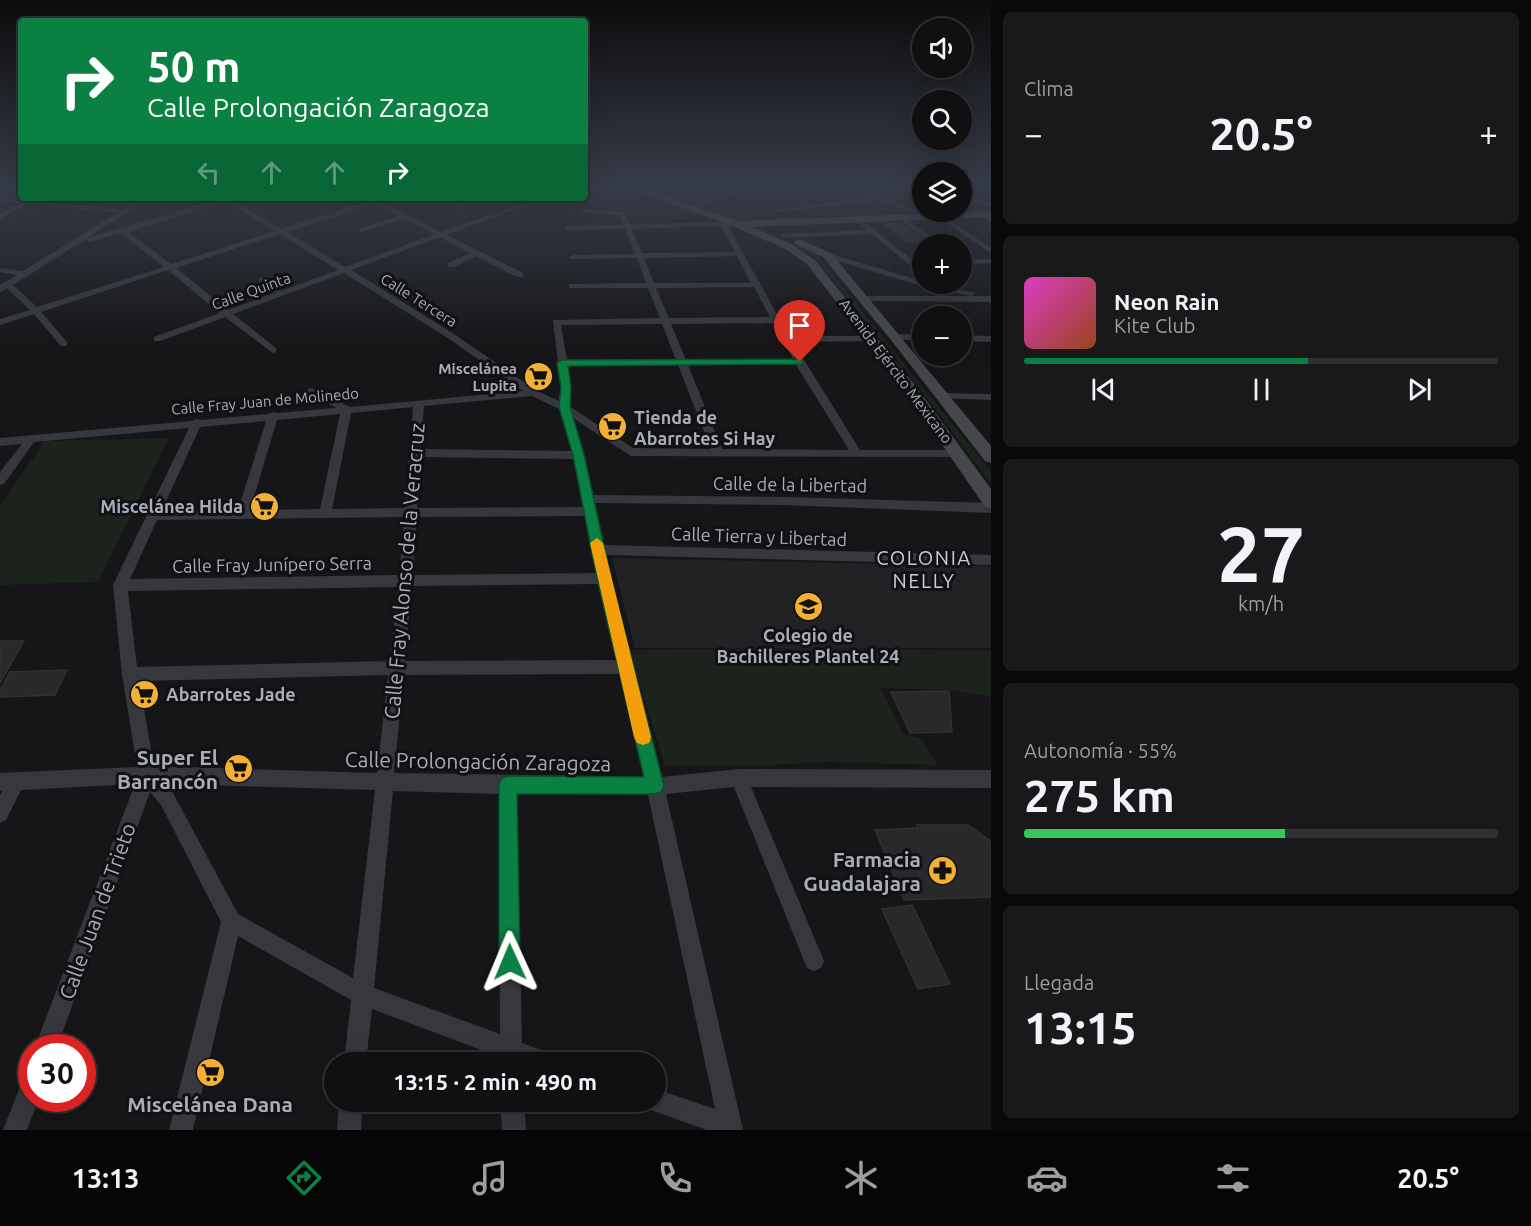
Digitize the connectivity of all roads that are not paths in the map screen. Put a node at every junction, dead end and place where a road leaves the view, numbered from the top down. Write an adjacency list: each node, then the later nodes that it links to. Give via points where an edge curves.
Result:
1 (83, 238): 14 (street)
2 (94, 238): 14 (street, Calle Tercera)
3 (132, 238): 26 (street)
4 (263, 238): 26 (street)
5 (291, 238): 29 (street, Calle Tercera)
6 (432, 238): 29 (street, Calle Quinta)
7 (449, 238): 16 (street)
8 (632, 238): 18 (street)
9 (731, 238): 17 (street)
10 (768, 238): 48 (main road, Avenida Ejército Mexicano, via 811,262)
11 (787, 238): 19 (main road, Avenida Ejército Mexicano)
12 (881, 238): 24 (street)
13 (972, 238): 15 (street)
14 (73, 244): 30 (street)
15 (991, 251)
16 (478, 252): 25 (street); 31 (street)
17 (739, 254): 18 (street); 35 (street)
18 (638, 255): 20 (street); 34 (street)
19 (827, 255): 33 (street); 41 (main road, Avenida Ejército Mexicano)
20 (573, 257)
21 (972, 261): 22 (street)
22 (980, 261): 23 (street); 27 (street)
23 (991, 261)
24 (912, 262)
25 (452, 265)
26 (172, 267): 42 (street); 43 (street)
27 (991, 269)
28 (0, 270): 30 (street)
29 (346, 271): 39 (street, Calle Quinta); 60 (street, Calle Tercera)
30 (24, 273): 36 (street)
31 (520, 275)
32 (262, 280): 39 (street)
33 (912, 280)
34 (650, 285): 35 (street); 37 (street); 46 (street)
35 (756, 285): 44 (street)
36 (3, 286): 42 (street)
37 (572, 286)
38 (972, 294): 40 (street)
39 (281, 295): 43 (street, Calle Quinta)
40 (991, 298): 41 (street)
41 (864, 299): 47 (main road, Avenida Ejército Mexicano)
42 (35, 310): 45 (street); 54 (street)
43 (225, 315): 51 (street, Calle Quinta); 55 (street)
44 (776, 320): 46 (street); 52 (street)
45 (0, 322)
46 (665, 322): 57 (street, via 556,322); 58 (street)
47 (896, 337): 49 (street); 61 (main road, Avenida Ejército Mexicano)
48 (871, 338): 52 (street); 73 (main road, Avenida Ejército Mexicano)
49 (912, 338)
50 (972, 338): 53 (street)
51 (157, 339)
52 (788, 339): 56 (street)
53 (991, 339)
54 (64, 344)
55 (273, 350)
56 (800, 362): 58 (street); 72 (street)
57 (562, 363): 58 (street); 64 (street)
58 (681, 363): 71 (street)
59 (312, 391): 65 (street)
60 (533, 393): 63 (street, Calle Fray Juan de Molinedo); 64 (street, Calle Tercera)
61 (942, 396): 62 (street); 75 (main road, Avenida Ejército Mexicano)
62 (991, 397)
63 (419, 402): 65 (street, Calle Fray Juan de Molinedo); 70 (street, Calle Fray Alonso de la Veracruz)
64 (564, 407): 71 (street, Calle Tercera, via 631,452); 74 (street)
65 (346, 409): 66 (street, Calle Fray Juan de Molinedo); 82 (street)
66 (273, 415): 67 (street, Calle Fray Juan de Molinedo); 81 (street)
67 (197, 422): 68 (street, Calle Fray Juan de Molinedo); 83 (street)
68 (31, 439): 69 (street, Calle Fray Juan de Molinedo); 76 (street)
69 (0, 442)
70 (417, 453): 74 (street); 80 (street, Calle Fray Alonso de la Veracruz)
71 (718, 453): 72 (street, Calle Tercera)
72 (858, 454): 73 (street, Calle Tercera)
73 (959, 454): 77 (main road, Avenida Ejército Mexicano)
74 (579, 455): 78 (street)
75 (991, 457)
76 (0, 482)
77 (991, 502)
78 (588, 505): 79 (street, Calle de la Libertad, via 783,501); 80 (street, Calle de la Libertad); 84 (street)
79 (991, 508)
80 (412, 512): 82 (street, Calle de la Libertad); 87 (street, Calle Fray Alonso de la Veracruz)
81 (243, 513): 82 (street, Calle de la Libertad); 83 (street, Calle de la Libertad)
82 (325, 513)
83 (152, 515): 88 (street)
84 (598, 550): 85 (street, Calle Tierra y Libertad); 86 (street)
85 (991, 560)
86 (604, 578): 87 (street, Calle Fray Junípero Serra); 89 (street)
87 (406, 580): 88 (street, Calle Fray Junípero Serra); 90 (street, Calle Fray Alonso de la Veracruz)
88 (120, 585): 91 (street)
89 (625, 667): 90 (street); 98 (street)
90 (397, 668): 91 (street); 96 (street, Calle Fray Alonso de la Veracruz)
91 (130, 674): 92 (street)
92 (147, 775): 95 (street, Calle Prolongación Zaragoza); 96 (street, Calle Prolongación Zaragoza); 100 (street, via 167,799); 103 (street, Calle Juan de Trieto)
93 (739, 778): 94 (street, Calle Prolongación Zaragoza); 98 (street, Calle Prolongación Zaragoza); 101 (street)
94 (991, 779)
95 (8, 782): 99 (street)
96 (384, 782): 97 (street, Calle Prolongación Zaragoza); 102 (street, Calle Fray Alonso de la Veracruz)
97 (508, 785): 98 (street, Calle Prolongación Zaragoza); 106 (street)
98 (655, 786): 111 (street)
99 (0, 814)
100 (231, 921): 102 (street); 113 (street)
101 (814, 961)
102 (361, 994): 104 (street, Calle Fray Alonso de la Veracruz); 105 (street)
103 (51, 1034)
104 (356, 1052)
105 (501, 1052)
106 (511, 1052)
107 (666, 1105): 111 (street)
108 (22, 1112): 112 (street)
109 (350, 1112): 114 (street)
110 (513, 1112): 115 (street)
111 (730, 1128)
112 (15, 1130)
113 (182, 1130)
114 (349, 1130)
115 (514, 1130)

